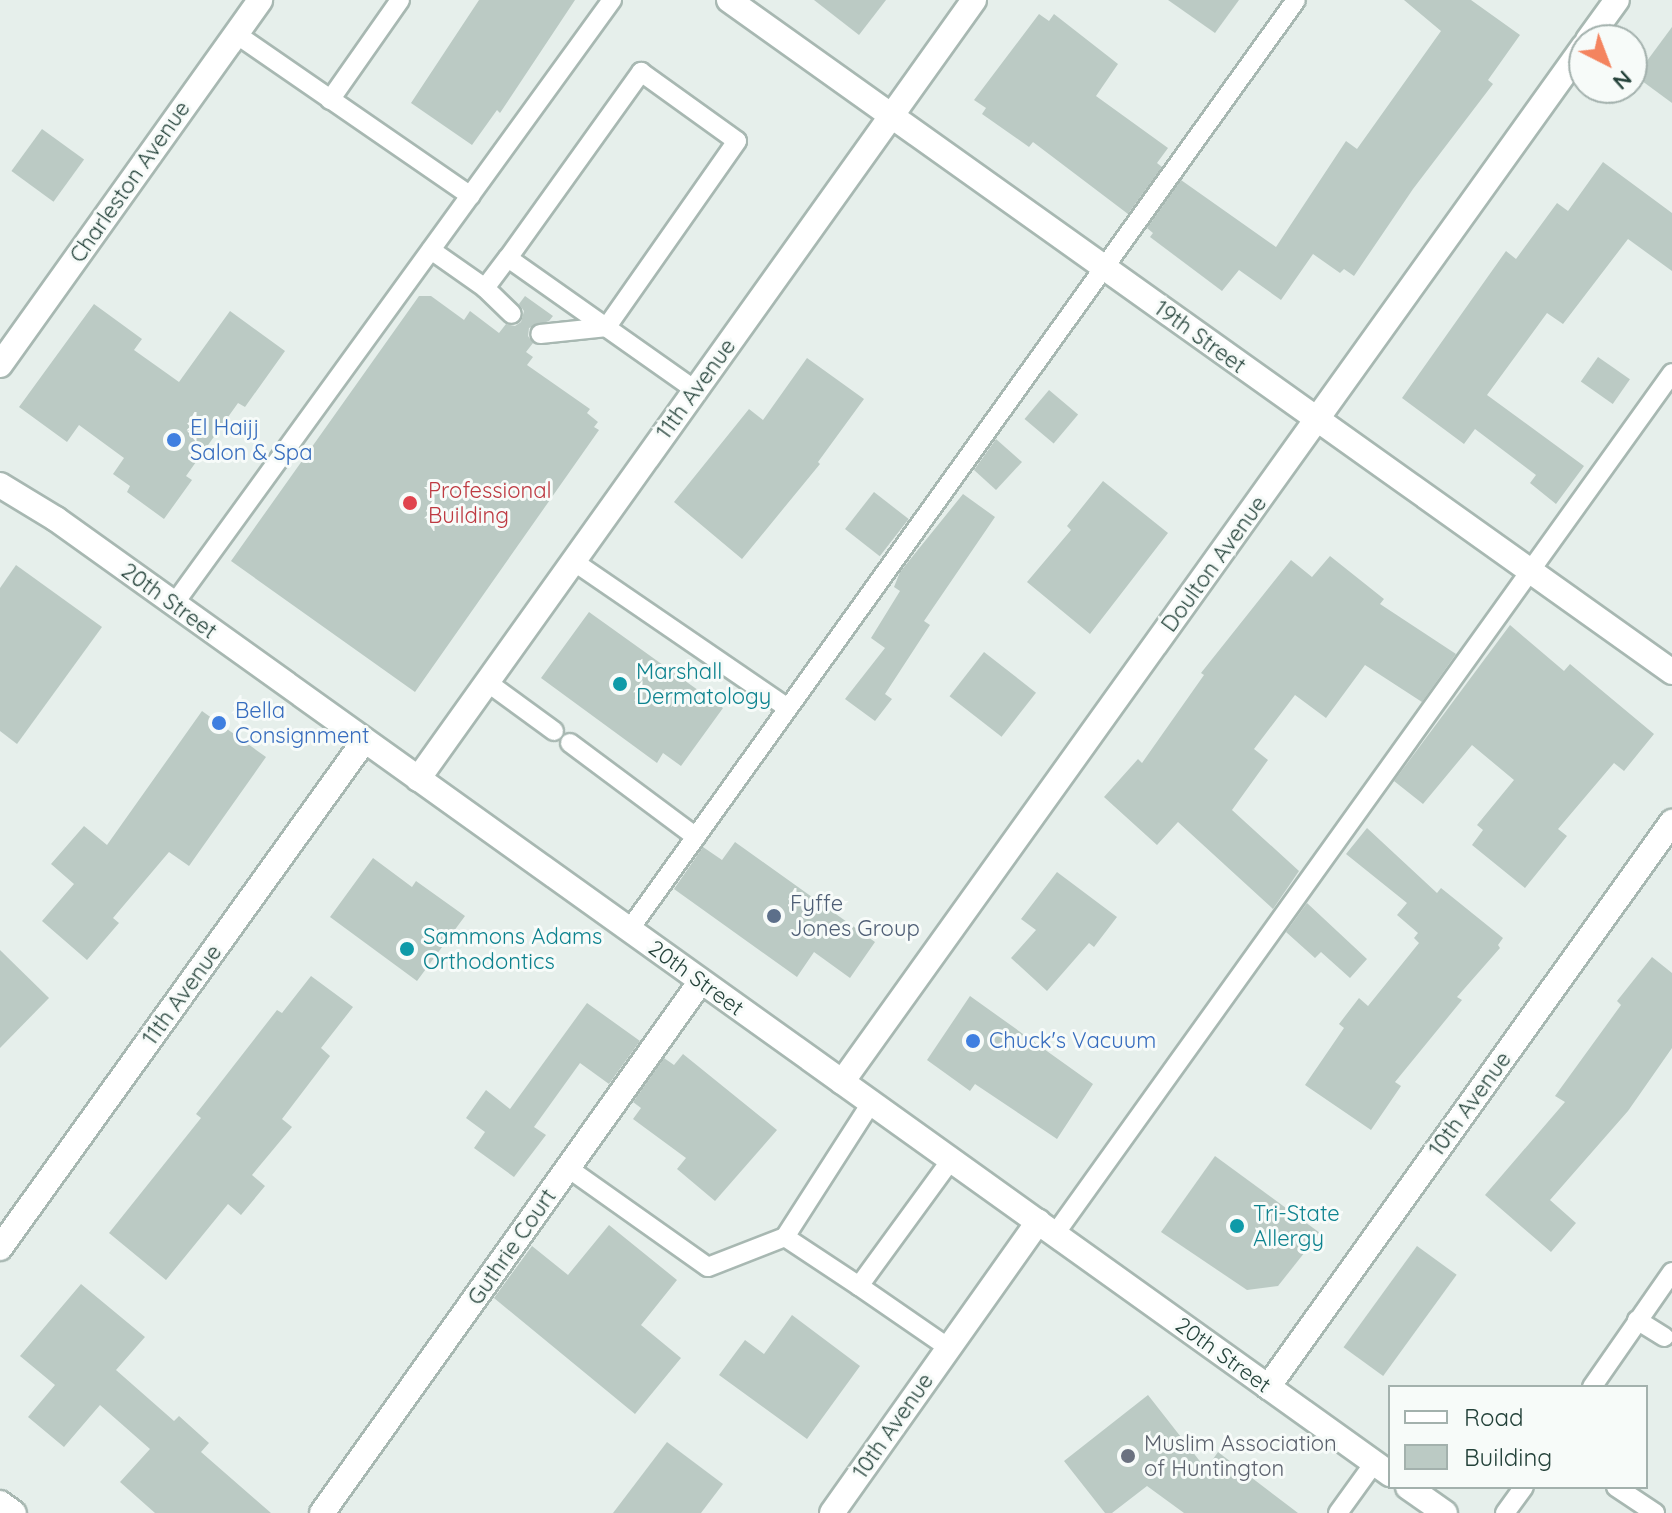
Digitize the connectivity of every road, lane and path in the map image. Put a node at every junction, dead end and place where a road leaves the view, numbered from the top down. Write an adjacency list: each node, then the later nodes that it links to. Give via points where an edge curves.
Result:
1 (260, 0): 9 (street, Charleston Avenue)
2 (400, 0): 11 (lane)
3 (612, 0): 13 (lane)
4 (729, 0): 12 (street, 19th Street)
5 (974, 0): 12 (street, 11th Avenue)
6 (1296, 0): 16 (lane)
7 (1617, 0): 8 (street)
8 (1600, 24)
9 (236, 34): 11 (lane); 21 (street, Charleston Avenue)
10 (1568, 68): 24 (street, Doulton Avenue)
11 (330, 100): 13 (lane)
12 (890, 117): 16 (street, 19th Street); 23 (street, 11th Avenue)
13 (471, 196): 14 (lane)
14 (431, 250): 17 (lane); 28 (lane)
15 (508, 258): 17 (lane); 19 (lane); 19 (lane, via 641,72 737,141)
16 (1104, 268): 24 (street, 19th Street); 31 (lane)
17 (485, 288): 18 (lane)
18 (512, 314)
19 (607, 327): 20 (lane); 23 (lane)
20 (540, 334)
21 (0, 365)
22 (1672, 373): 27 (lane)
23 (695, 390): 26 (street, 11th Avenue)
24 (1317, 421): 27 (street, 19th Street); 40 (street, Doulton Avenue)
25 (0, 485): 28 (street, 20th Street)
26 (573, 561): 30 (street, 11th Avenue); 31 (lane)
27 (1529, 572): 29 (street, 19th Street); 44 (lane)
28 (174, 604): 33 (street, 20th Street)
29 (1672, 672)
30 (487, 682): 32 (lane); 35 (street, 11th Avenue)
31 (788, 708): 37 (lane)
32 (554, 731)
33 (364, 741): 35 (street, 20th Street); 46 (street, 11th Avenue)
34 (570, 743): 37 (lane)
35 (418, 779): 38 (street, 20th Street)
36 (1672, 822): 53 (street, 10th Avenue)
37 (696, 837): 38 (lane)
38 (629, 930): 39 (street, 20th Street)
39 (701, 981): 40 (street, 20th Street); 43 (street, Guthrie Court)
40 (842, 1082): 41 (street, 20th Street)
41 (871, 1103): 42 (street, 20th Street); 45 (lane)
42 (950, 1161): 44 (street, 20th Street); 48 (lane)
43 (568, 1168): 45 (lane, via 708,1267); 60 (street, Guthrie Court)
44 (1046, 1228): 51 (street, 10th Avenue); 53 (street, 20th Street)
45 (785, 1237): 48 (lane)
46 (0, 1248)
47 (1672, 1272): 49 (lane)
48 (859, 1286): 51 (lane)
49 (1637, 1320): 50 (lane); 52 (lane)
50 (1664, 1337)
51 (949, 1348): 61 (street, 10th Avenue)
52 (1593, 1385)
53 (1268, 1387): 54 (street, 20th Street)
54 (1382, 1468): 62 (lane)
55 (1411, 1489): 63 (street)
56 (1523, 1489): 64 (lane)
57 (1619, 1489): 65 (lane)
58 (0, 1503): 59 (street)
59 (14, 1513)
60 (322, 1513)
61 (832, 1513)
62 (1338, 1513)
63 (1445, 1513)
64 (1505, 1513)
65 (1655, 1513)

